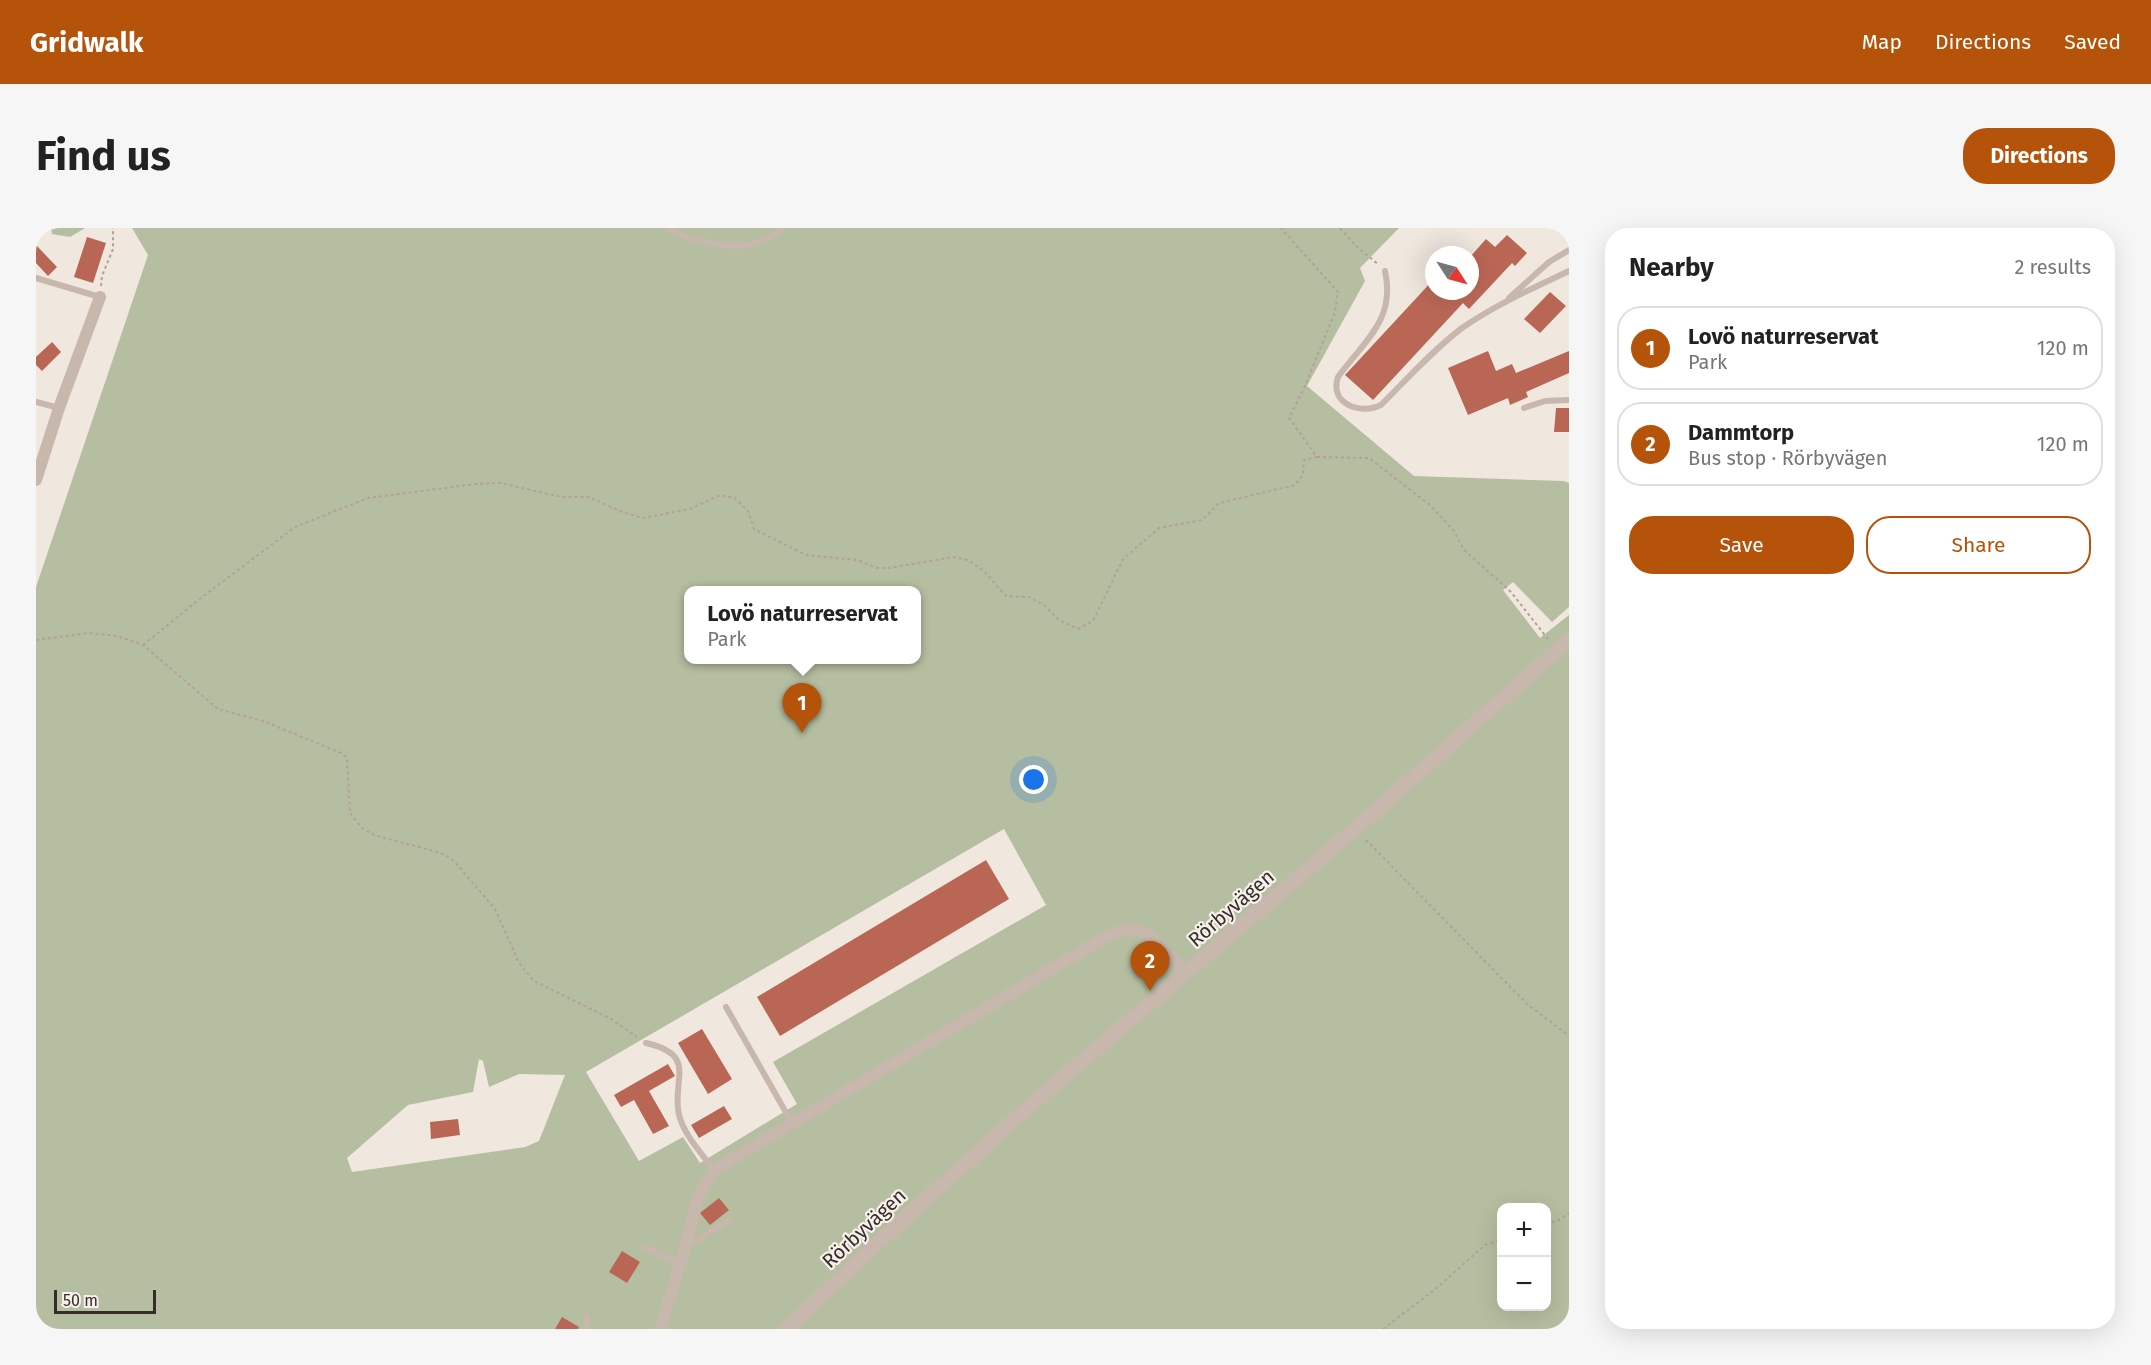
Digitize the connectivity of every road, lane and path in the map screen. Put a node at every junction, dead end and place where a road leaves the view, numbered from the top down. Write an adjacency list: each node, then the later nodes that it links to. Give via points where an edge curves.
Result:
1 (113, 228): 10 (path, via 113,249 102,276)
2 (668, 228): 3 (lane, via 678,235 729,247 756,244)
3 (782, 228)
4 (1281, 228): 16 (path, via 1338,292 1335,312 1289,418)
5 (1340, 228): 7 (path)
6 (1569, 250): 11 (lane, via 1549,262)
7 (1385, 271): 11 (lane, via 1388,296 1382,319 1335,385 1336,393 1352,407 1372,410 1381,405 1456,334)
8 (1569, 271): 11 (lane)
9 (36, 278): 10 (lane)
10 (100, 297): 14 (street)
11 (1503, 304)
12 (1569, 400): 15 (lane, via 1545,400)
13 (36, 402): 14 (lane)
14 (59, 408): 17 (street)
15 (1524, 408)
16 (1317, 457): 19 (path, via 1304,460 1303,474 1295,485 1219,503 1202,520 1159,528 1123,559 1093,621 1078,629 1029,597 1006,596 984,571 968,560 953,557 877,568 857,560 806,555 754,530 748,511 735,498 720,495 690,509 643,518 588,497 561,497 501,483 368,498 295,527); 20 (path, via 1369,458 1430,505 1454,531 1464,550)
17 (36, 480)
18 (36, 640): 19 (path, via 89,633 117,636)
19 (143, 645): 25 (path, via 218,709 341,753 347,758 350,813 362,828 374,835 441,853 454,861 495,909 519,963 534,981 611,1019)
20 (1563, 645): 21 (street, Rörbyvägen)
21 (1355, 829): 22 (street, Rörbyvägen); 24 (path, via 1527,1004)
22 (1186, 974): 26 (street, via 1148,933 1123,930); 38 (street, Rörbyvägen, via 1034,1102)
23 (726, 1007): 26 (lane)
24 (1569, 1036)
25 (646, 1043): 27 (lane, via 664,1047 676,1058 680,1073 679,1115)
26 (792, 1123): 27 (street)
27 (714, 1170): 32 (street, via 698,1197)
28 (1569, 1213): 30 (path)
29 (729, 1220): 32 (lane)
30 (1551, 1222)
31 (1497, 1241): 39 (path, via 1485,1245)
32 (686, 1244): 34 (street)
33 (645, 1247): 34 (lane)
34 (680, 1265): 37 (street)
35 (587, 1317): 36 (lane)
36 (587, 1329)
37 (660, 1329)
38 (787, 1329)
39 (1383, 1329)

